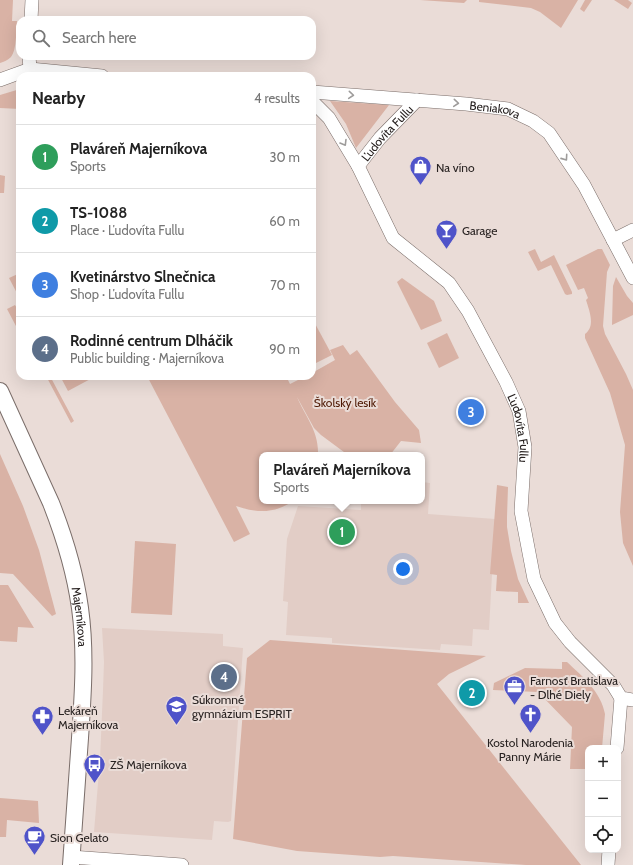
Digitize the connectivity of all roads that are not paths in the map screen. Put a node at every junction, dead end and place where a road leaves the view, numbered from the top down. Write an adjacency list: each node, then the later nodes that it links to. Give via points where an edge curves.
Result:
1 (32, 0): 2 (street)
2 (31, 16)
3 (30, 62): 4 (street); 5 (street)
4 (81, 72)
5 (0, 80)
6 (316, 92): 7 (street, Beniakova, one-way to 7)
7 (417, 100): 9 (street, Ľudovíta Fullu, via 380,138); 11 (street, Beniakova, one-way to 11, via 508,109 533,121 549,133 584,185)
8 (316, 105): 9 (street, Ľudovíta Fullu, one-way to 9, via 329,118)
9 (358, 166): 14 (street, Ľudovíta Fullu, via 393,238 449,283 468,311 506,382 519,411 526,447 521,511 534,579 555,623 570,642)
10 (633, 230): 11 (street)
11 (613, 240): 12 (street, Beniakova)
12 (633, 278)
13 (0, 392): 17 (street, Majerníkova, via 56,514 80,608 84,654 83,686)
14 (627, 699): 15 (street)
15 (618, 745)
16 (609, 853): 19 (street)
17 (71, 861): 18 (street, Majerníkova)
18 (182, 865)
19 (608, 865)

